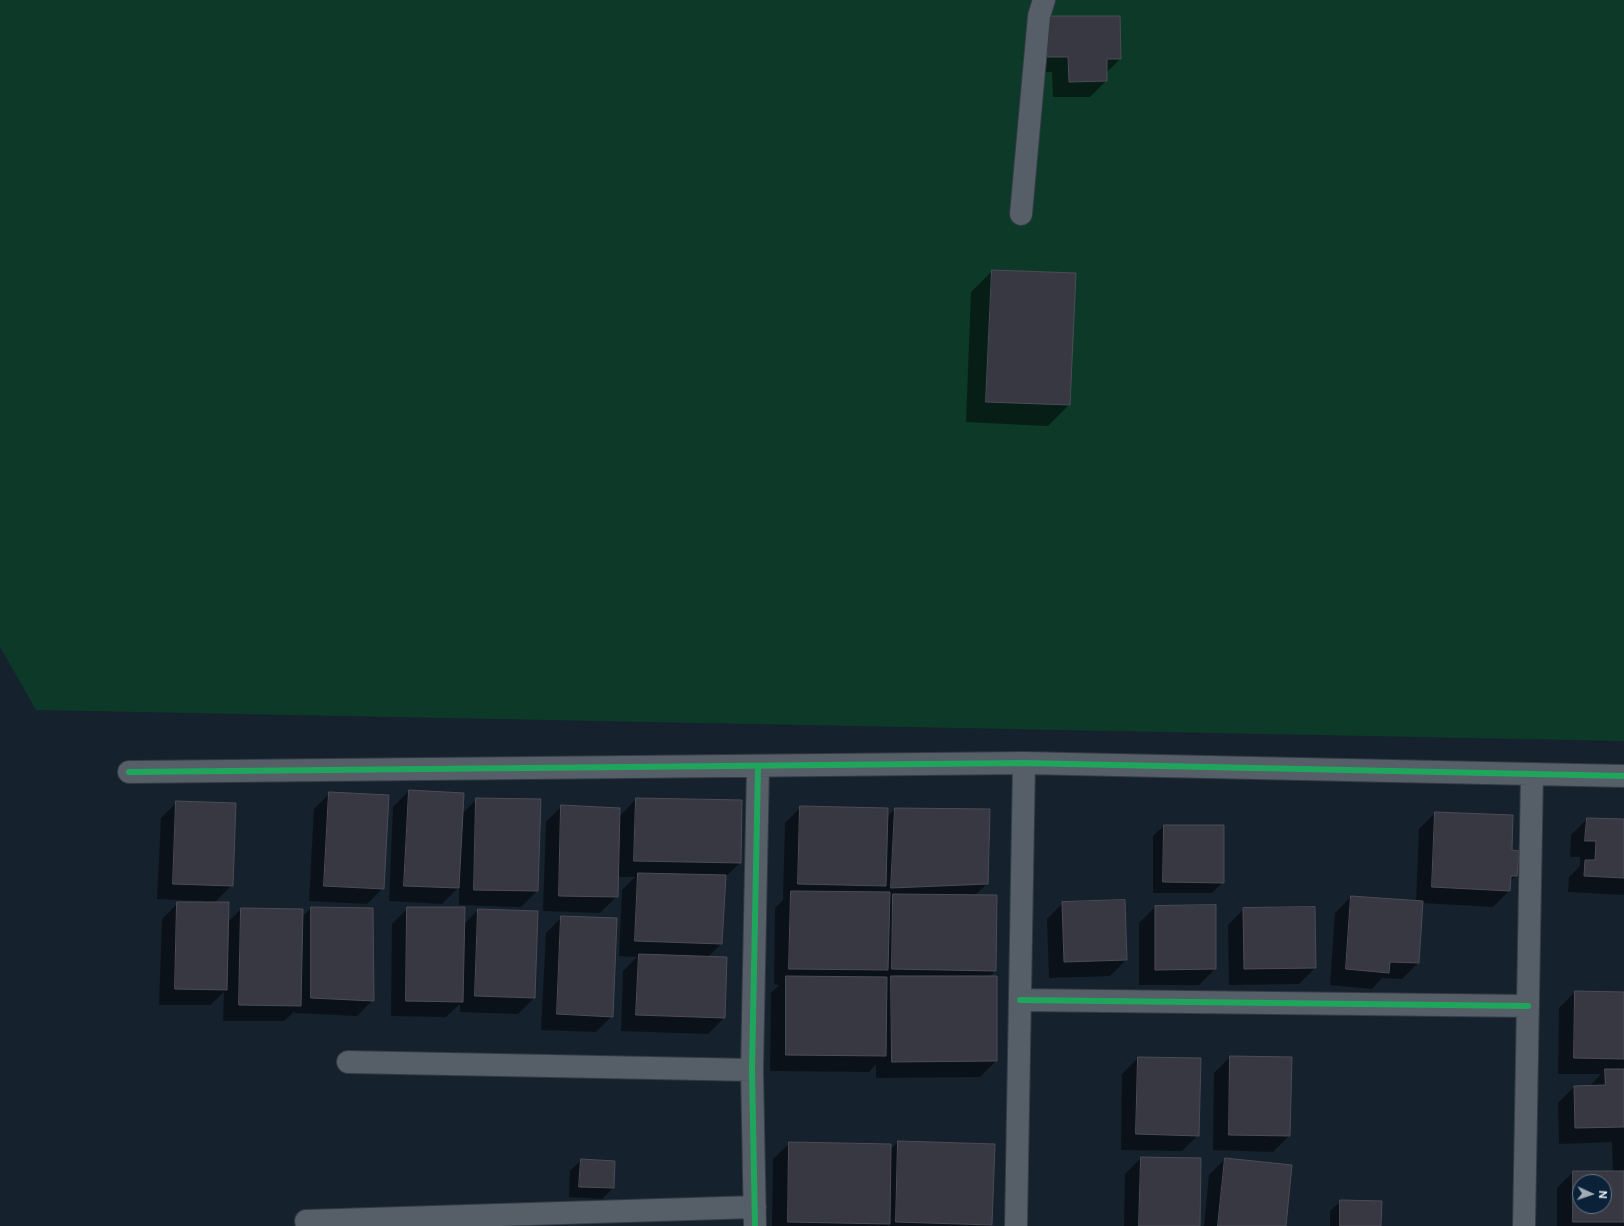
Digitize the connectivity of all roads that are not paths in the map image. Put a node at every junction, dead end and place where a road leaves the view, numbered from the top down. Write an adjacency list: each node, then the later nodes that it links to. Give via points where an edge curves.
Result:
1 (1044, 0): 2 (street, via 1039,16)
2 (1021, 214)
3 (1024, 763): 4 (street); 6 (street); 8 (street)
4 (758, 767): 5 (street); 11 (street)
5 (129, 772)
6 (1532, 774): 7 (street); 9 (street)
7 (1624, 776)
8 (1020, 1000): 9 (street); 14 (street)
9 (1528, 1006): 15 (street)
10 (348, 1062): 11 (street)
11 (752, 1070): 12 (street)
12 (755, 1216): 13 (street)
13 (306, 1220)
14 (1016, 1226)
15 (1524, 1226)

